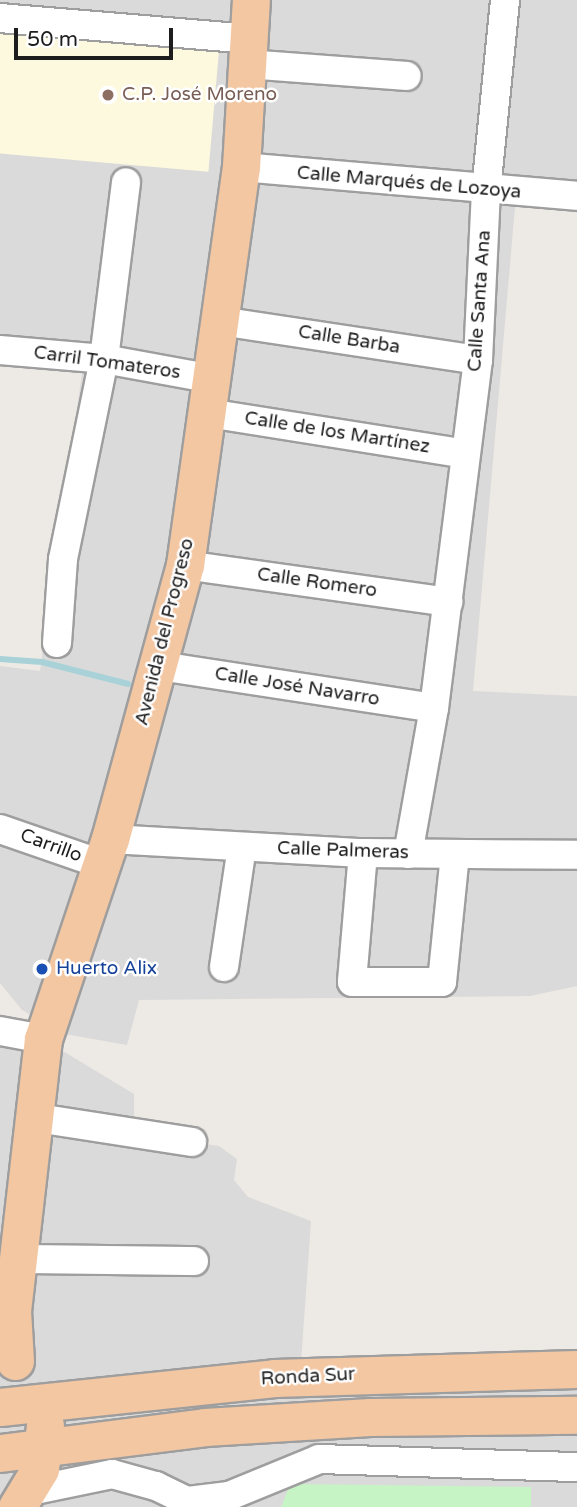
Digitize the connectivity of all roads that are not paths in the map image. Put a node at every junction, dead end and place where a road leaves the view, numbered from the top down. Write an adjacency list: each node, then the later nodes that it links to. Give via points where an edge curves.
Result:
1 (251, 0): 4 (main road, Avenida del Progreso)
2 (505, 0): 8 (street, Calle Santa Ana)
3 (0, 18): 4 (street)
4 (248, 51): 5 (street); 6 (main road, Avenida del Progreso)
5 (407, 76)
6 (241, 167): 8 (street, Calle Marqués de Lozoya); 10 (main road, Avenida del Progreso)
7 (126, 183): 12 (street)
8 (486, 191): 9 (street, Calle Marqués de Lozoya); 13 (street, Calle Santa Ana)
9 (577, 196)
10 (220, 321): 13 (street, Calle Barba); 14 (main road, Avenida del Progreso)
11 (0, 350): 12 (street, Carril Tomateros)
12 (104, 359): 14 (street, Carril Tomateros); 18 (street, via 63,559)
13 (478, 360): 15 (street, Calle Santa Ana)
14 (210, 396): 15 (street, Calle de los Martínez); 16 (main road, Avenida del Progreso)
15 (466, 454): 17 (street, Calle Santa Ana)
16 (185, 565): 17 (street, Calle Romero); 19 (main road, Avenida del Progreso)
17 (448, 602): 20 (street, Calle Santa Ana)
18 (57, 643)
19 (160, 666): 20 (street, Calle José Navarro); 23 (main road, Avenida del Progreso)
20 (434, 708): 25 (street, Calle Santa Ana)
21 (0, 830): 23 (street, Carrillo)
22 (242, 847): 23 (street, Calle Palmeras); 24 (street, Calle Palmeras); 28 (street)
23 (105, 852): 30 (main road, Avenida del Progreso)
24 (363, 853): 25 (street, Calle Palmeras); 26 (street, via 352,982 442,982)
25 (408, 854): 26 (street, Calle Palmeras)
26 (455, 855): 27 (street, Calle Palmeras)
27 (577, 855)
28 (224, 967)
29 (0, 1031): 30 (street)
30 (43, 1039): 31 (main road, Avenida del Progreso)
31 (31, 1117): 32 (street); 33 (main road, Avenida del Progreso)
32 (192, 1142)
33 (14, 1234): 34 (street); 35 (main road, Avenida del Progreso)
34 (194, 1261)
35 (7, 1344): 37 (main road)
36 (577, 1369): 37 (main road, Ronda Sur, via 274,1378)
37 (40, 1401): 38 (main road, Ronda Sur); 40 (main road)
38 (0, 1407)
39 (577, 1415): 40 (main road, via 356,1418 205,1427)
40 (46, 1445): 41 (main road); 44 (street); 45 (main road)
41 (0, 1453)
42 (577, 1467): 43 (street, via 319,1459)
43 (277, 1475): 46 (street, via 229,1496); 47 (street)
44 (81, 1477): 45 (street); 46 (street, via 129,1476)
45 (23, 1502)
46 (194, 1504)
47 (266, 1507)

